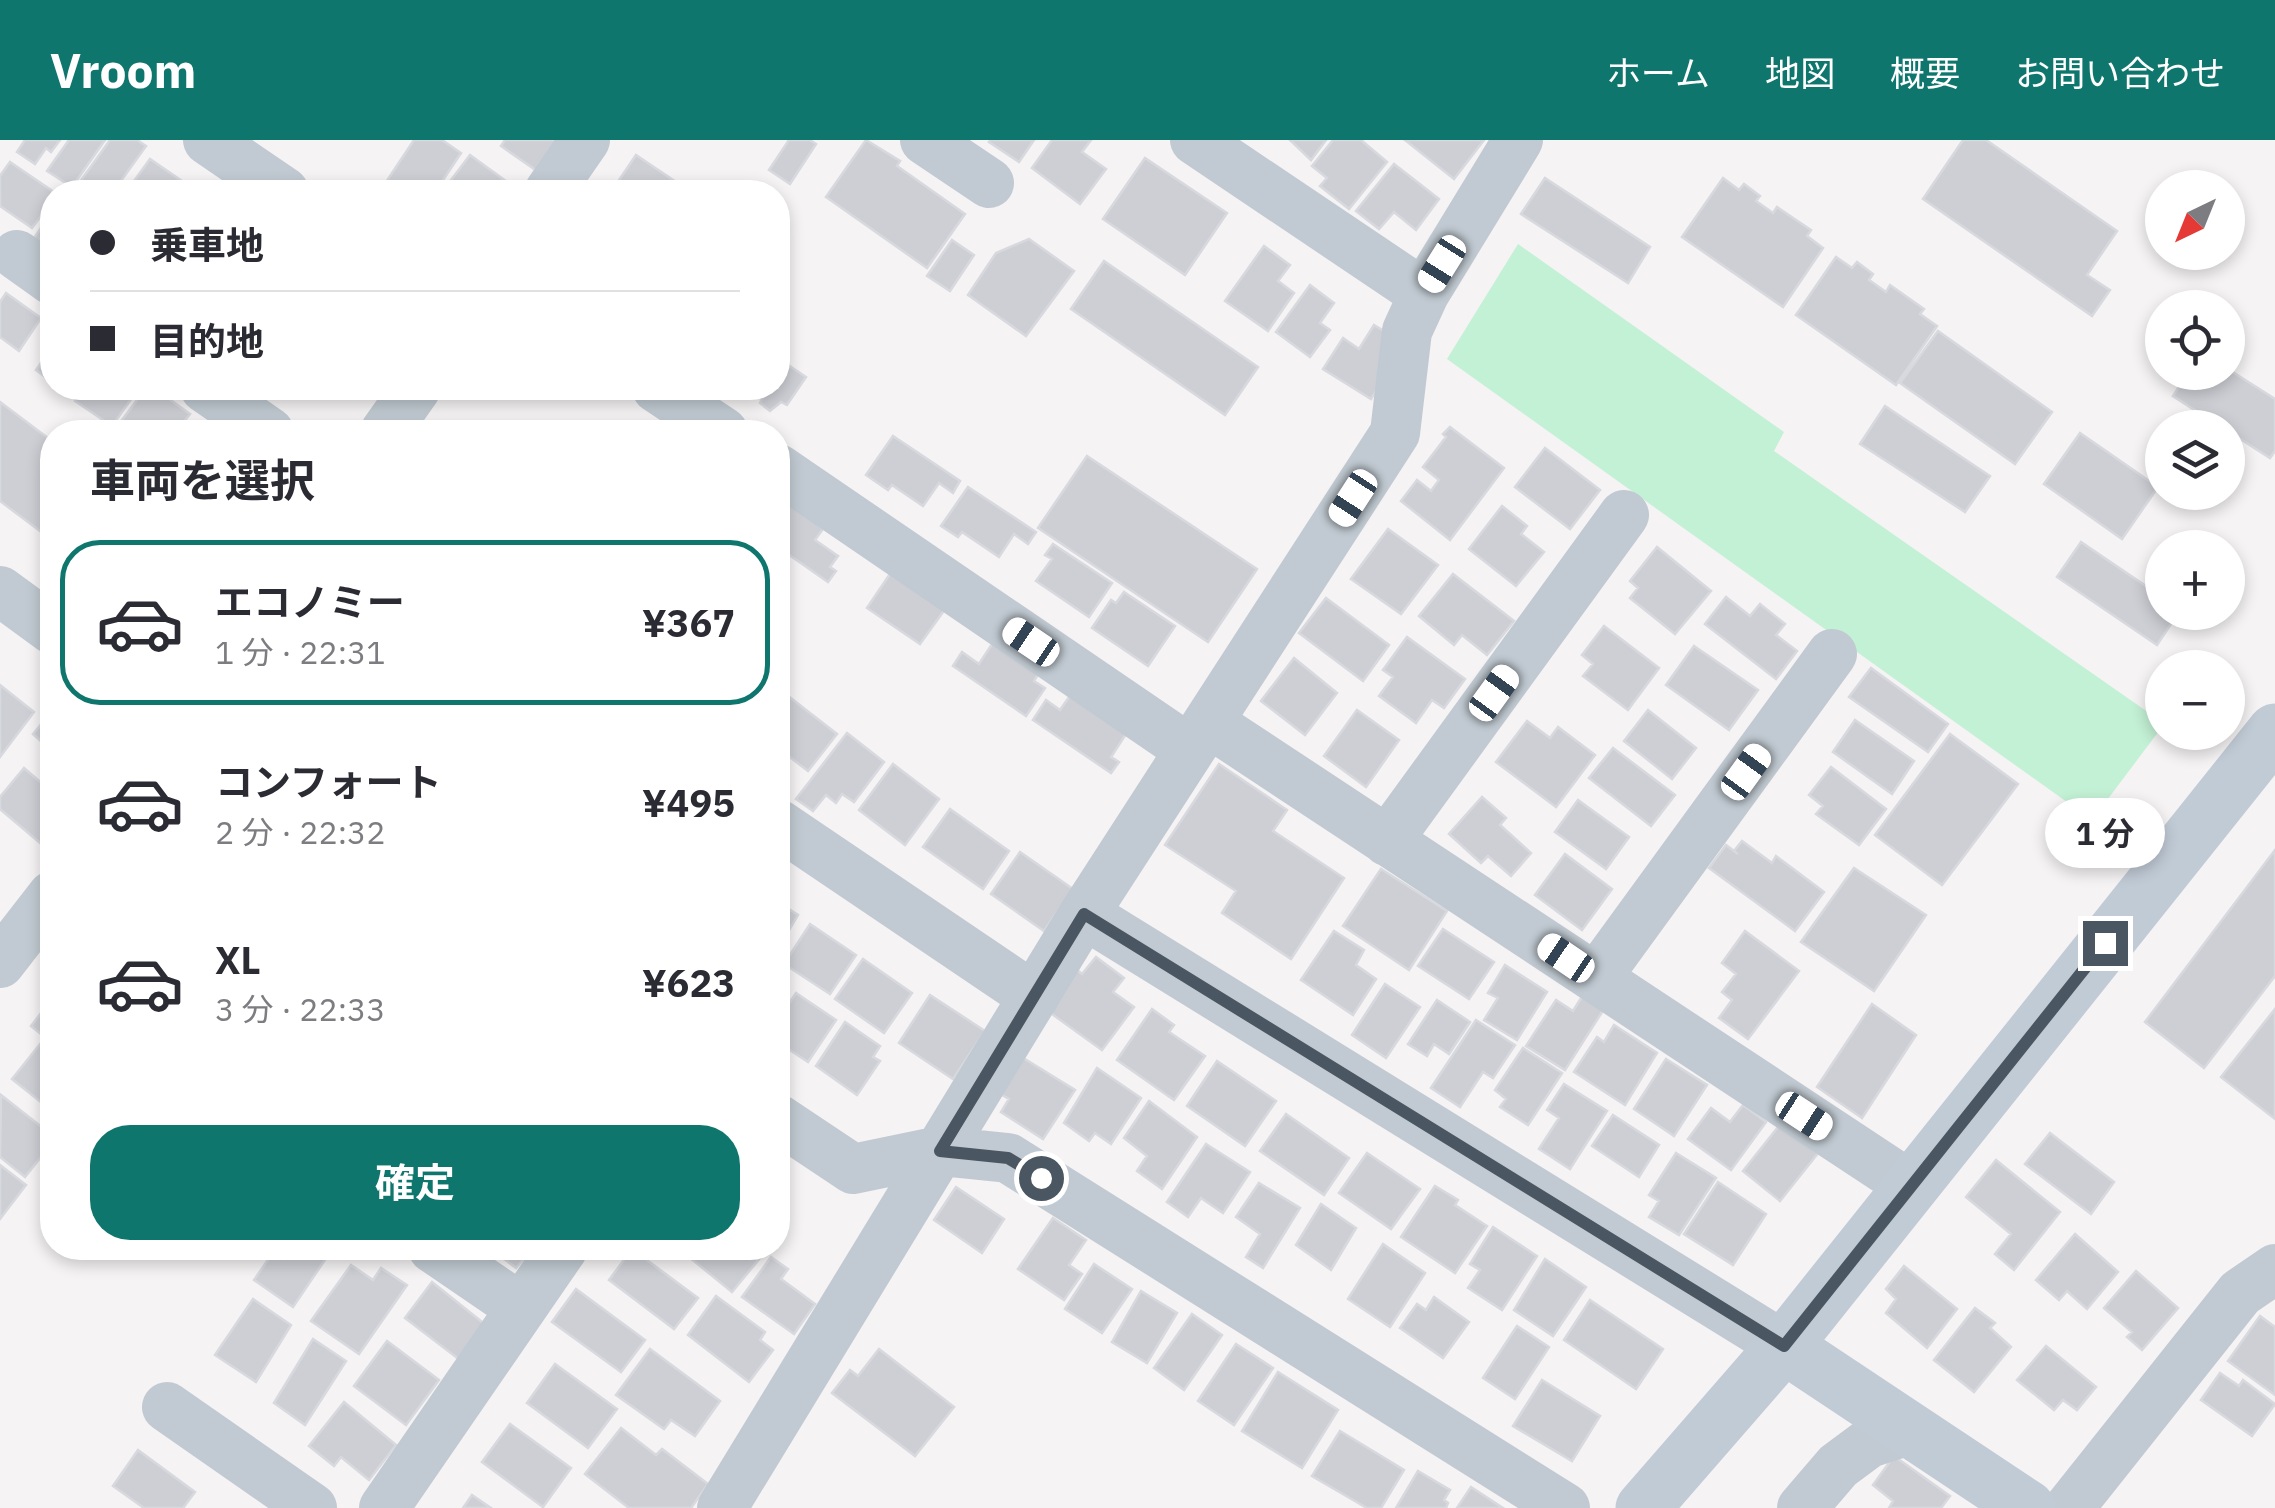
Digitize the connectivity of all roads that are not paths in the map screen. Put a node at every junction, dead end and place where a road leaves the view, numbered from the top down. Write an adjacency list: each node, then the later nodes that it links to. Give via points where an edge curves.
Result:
1 (208, 140): 6 (street)
2 (585, 140): 7 (street)
3 (925, 140): 8 (street)
4 (1195, 140): 9 (street)
5 (1518, 140): 9 (street)
6 (266, 180)
7 (558, 180)
8 (989, 183)
9 (1424, 294): 20 (street, via 1407,331 1395,433)
10 (222, 400): 12 (street)
11 (675, 400): 13 (street)
12 (252, 420)
13 (706, 420)
14 (790, 477): 20 (street)
15 (1624, 516): 22 (street)
16 (4, 602): 17 (street)
17 (40, 622)
18 (1832, 654): 26 (street)
19 (2275, 730): 30 (street)
20 (1199, 736): 22 (street); 24 (street)
21 (790, 832): 27 (street)
22 (1387, 840): 26 (street)
23 (40, 911): 25 (street)
24 (1084, 914): 27 (street); 35 (street)
25 (0, 963)
26 (1596, 978): 30 (street)
27 (1034, 997): 29 (street)
28 (790, 1127): 29 (street, via 853,1169)
29 (940, 1151): 41 (street); 42 (street, via 1008,1158)
30 (1911, 1186): 35 (street)
31 (451, 1260): 34 (street)
32 (555, 1260): 34 (street)
33 (2271, 1277): 45 (street, via 2240,1293)
34 (521, 1308): 40 (street)
35 (1784, 1346): 37 (street); 43 (street)
36 (167, 1407): 39 (street)
37 (1910, 1430): 38 (street, via 1870,1442 1838,1466); 44 (street)
38 (1805, 1507)
39 (312, 1508)
40 (384, 1508)
41 (722, 1508)
42 (1565, 1508)
43 (1642, 1508)
44 (2028, 1508)
45 (2069, 1508)

